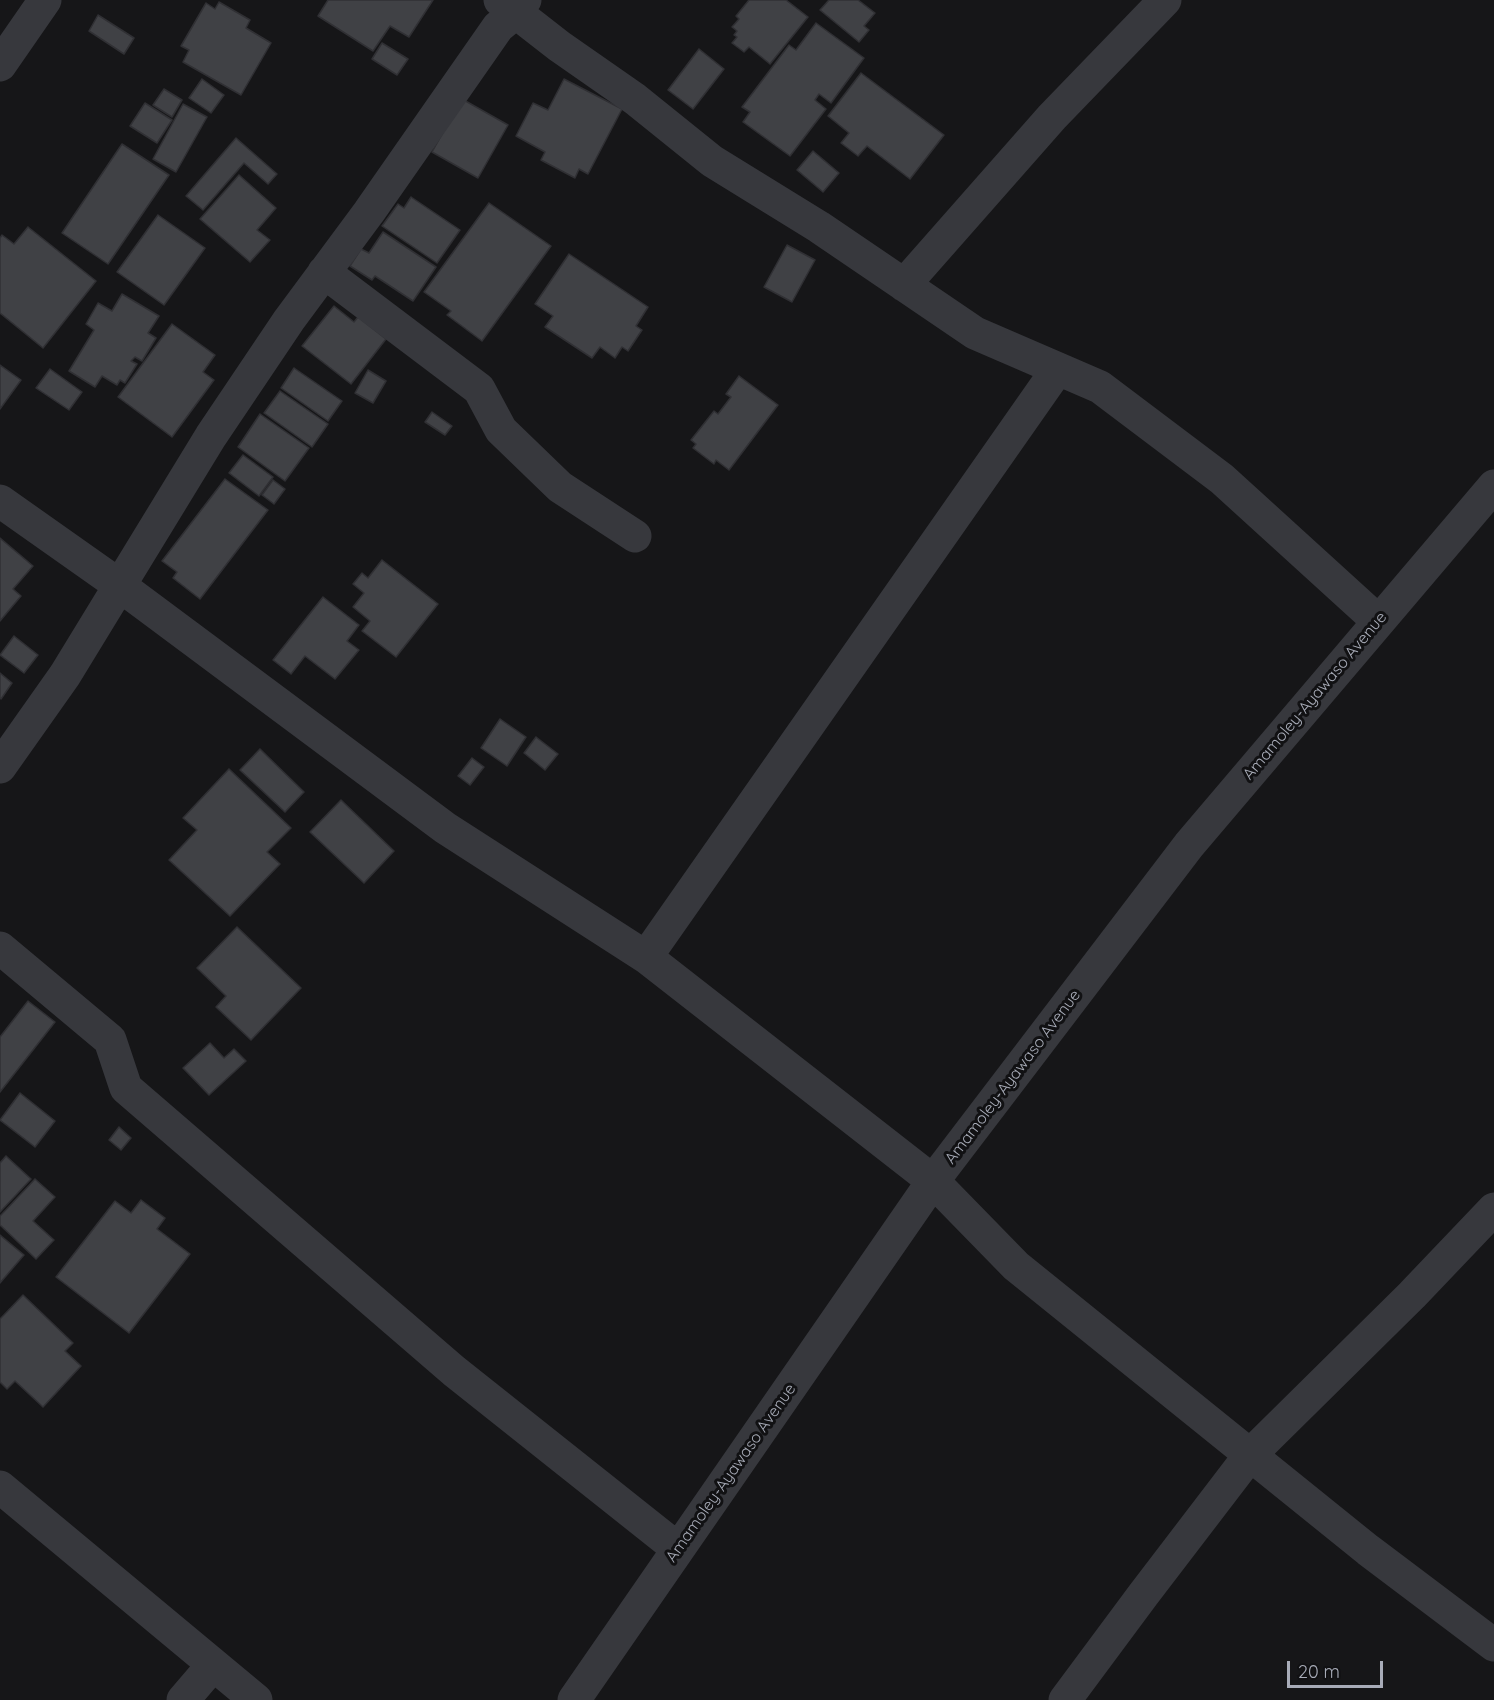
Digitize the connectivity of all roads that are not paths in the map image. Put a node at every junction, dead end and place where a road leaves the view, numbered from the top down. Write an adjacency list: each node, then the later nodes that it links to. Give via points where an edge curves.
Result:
1 (45, 0): 4 (street)
2 (1165, 0): 6 (street, via 1052,117)
3 (514, 4): 5 (street); 6 (street, via 712,161)
4 (0, 65)
5 (324, 272): 10 (street, via 479,389 501,430 560,487); 11 (street, via 211,436)
6 (904, 285): 7 (street, via 975,333)
7 (1057, 370): 12 (street, via 1100,387 1222,479); 15 (street)
8 (1494, 486): 12 (street, Amamoley-Ayawaso Avenue)
9 (0, 501): 11 (street)
10 (635, 536)
11 (119, 585): 13 (street, via 65,675); 15 (street, via 444,827)
12 (1378, 621): 16 (street, Amamoley-Ayawaso Avenue, via 1189,845)
13 (0, 767)
14 (0, 948): 20 (street, via 110,1040 126,1088 454,1371)
15 (646, 957): 16 (street)
16 (933, 1181): 18 (street, via 1016,1266); 20 (street, Amamoley-Ayawaso Avenue)
17 (1494, 1209): 18 (street)
18 (1250, 1455): 21 (street); 26 (street)
19 (0, 1487): 22 (street)
20 (678, 1549): 25 (street, Amamoley-Ayawaso Avenue)
21 (1494, 1645)
22 (213, 1665): 23 (street); 24 (street)
23 (183, 1700)
24 (256, 1700)
25 (574, 1700)
26 (1065, 1700)

